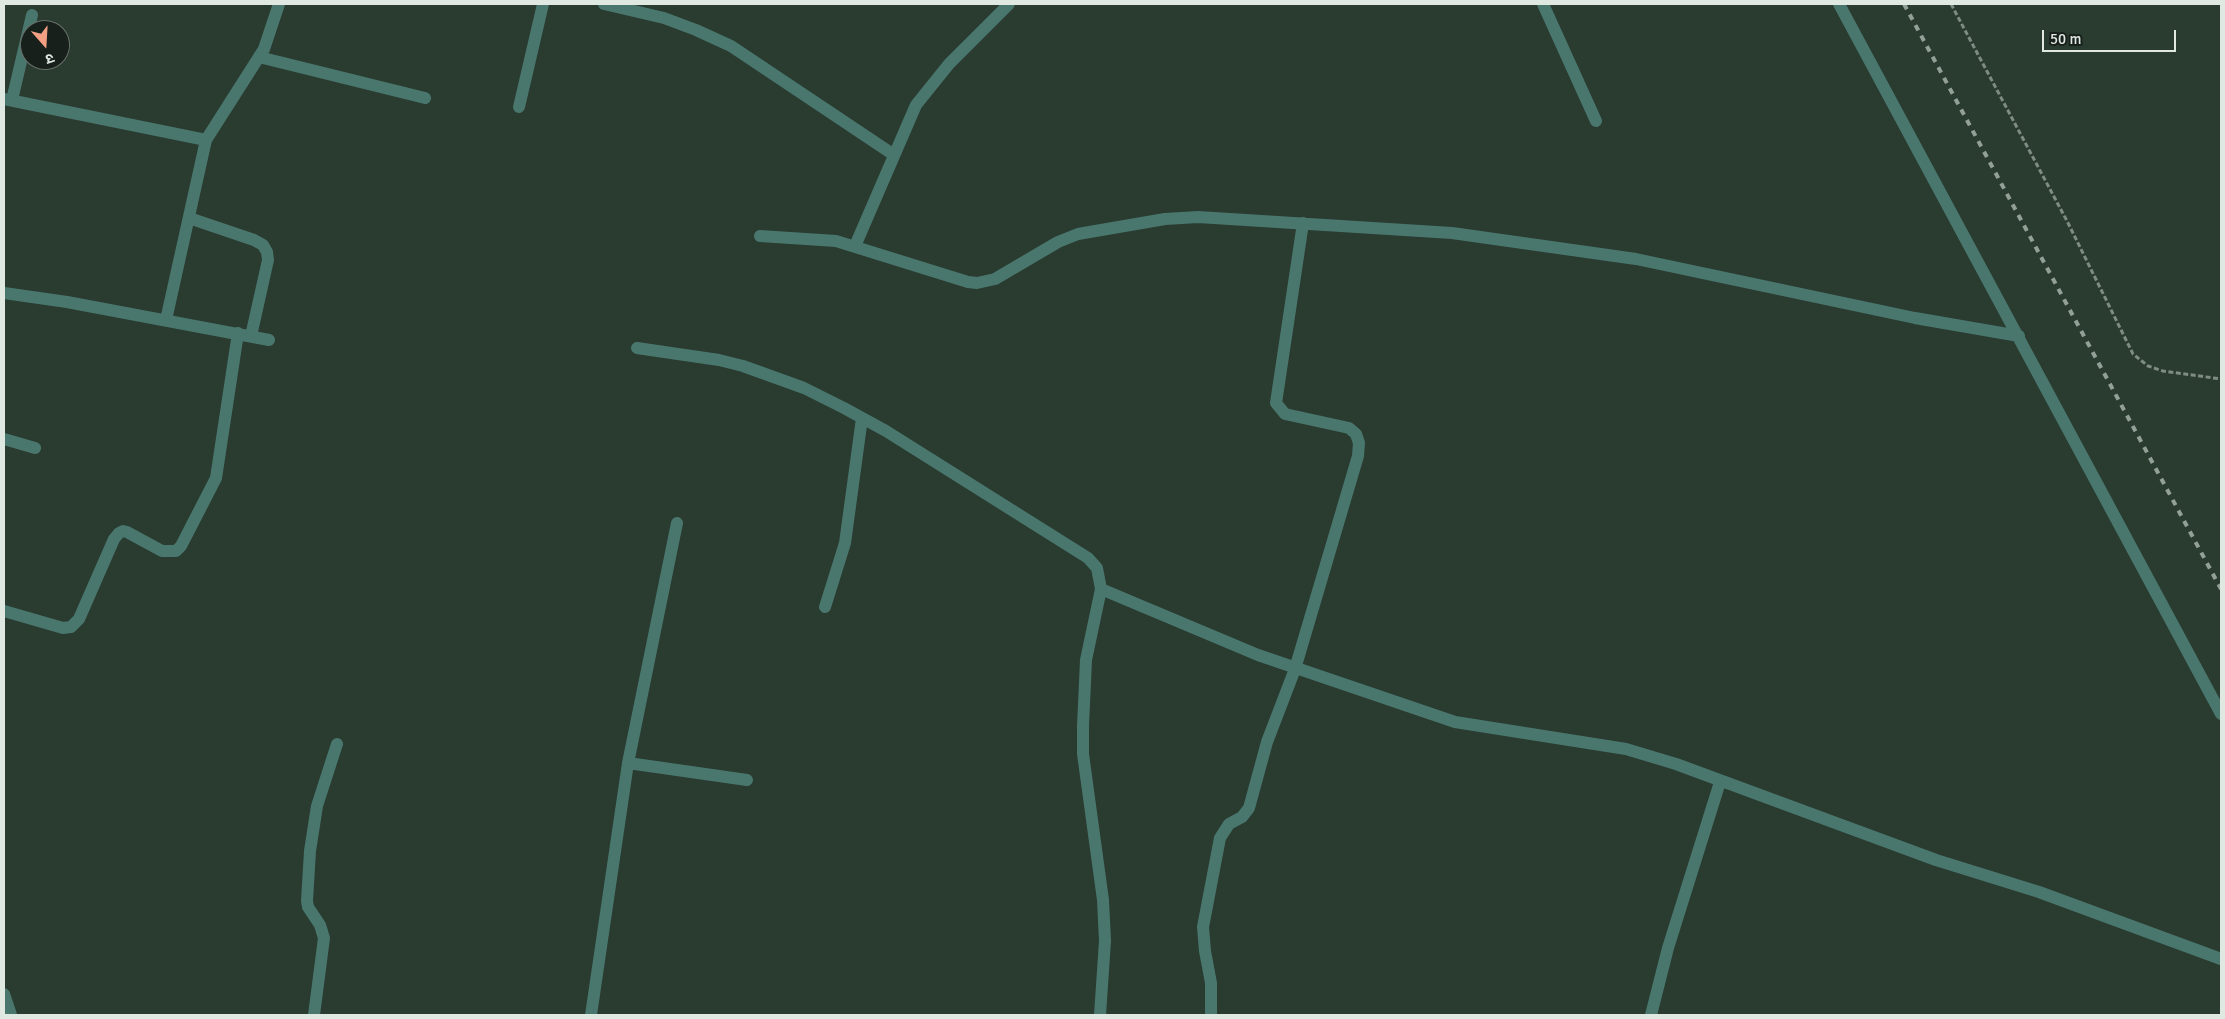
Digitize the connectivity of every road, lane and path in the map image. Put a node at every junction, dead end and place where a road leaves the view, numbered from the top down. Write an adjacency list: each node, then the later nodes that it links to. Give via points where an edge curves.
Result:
1 (279, 4): 9 (street)
2 (543, 4): 12 (street)
3 (604, 4): 15 (street, via 664,18 731,46)
4 (1009, 4): 15 (street, via 928,88 916,105)
5 (1543, 4): 13 (street)
6 (1838, 4): 24 (street)
7 (1950, 4): 27 (path, via 2067,221 2132,354 2148,366 2163,371)
8 (32, 15): 11 (street)
9 (259, 57): 10 (street); 14 (street)
10 (425, 98)
11 (8, 99): 14 (street)
12 (520, 108)
13 (1596, 121)
14 (206, 140): 16 (street)
15 (894, 155): 19 (street)
16 (189, 218): 21 (street); 23 (street, via 254,240 267,252)
17 (1303, 223): 19 (street, via 1198,217 1100,229 1058,242 995,279 976,283); 24 (street, via 1452,233 1636,259 1915,318); 35 (street, via 1276,403 1285,414 1349,428 1356,434 1359,444)
18 (760, 236): 19 (street, via 821,239)
19 (855, 246)
20 (4, 293): 21 (street)
21 (166, 320): 22 (street)
22 (238, 333): 23 (street); 34 (street, via 216,478 181,546 176,551 162,551 127,532 119,533 79,619 71,627 63,628)
23 (251, 336): 25 (street)
24 (2019, 336): 36 (street)
25 (269, 340)
26 (637, 348): 28 (street, via 719,360 766,373 804,388)
27 (2221, 379)
28 (862, 418): 32 (street, via 1088,558 1097,568); 33 (street, via 845,544)
29 (4, 439): 30 (street)
30 (35, 448)
31 (676, 523): 38 (street)
32 (1100, 588): 35 (street); 46 (street, via 1086,660 1083,726 1083,754 1103,900 1105,941)
33 (825, 607)
34 (4, 611)
35 (1295, 669): 40 (street, via 1435,717 1626,750 1676,764); 47 (street, via 1267,742 1249,808 1242,817 1229,824 1220,838 1204,927 1211,983)
36 (2221, 714)
37 (337, 744): 44 (street, via 317,806 310,851 307,901 324,938)
38 (628, 763): 39 (street); 45 (street)
39 (747, 780)
40 (1720, 782): 41 (street, via 1936,860 2039,892); 48 (street, via 1668,948)
41 (2221, 960)
42 (4, 994): 43 (street)
43 (11, 1015)
44 (314, 1015)
45 (591, 1015)
46 (1100, 1015)
47 (1211, 1015)
48 (1651, 1015)

